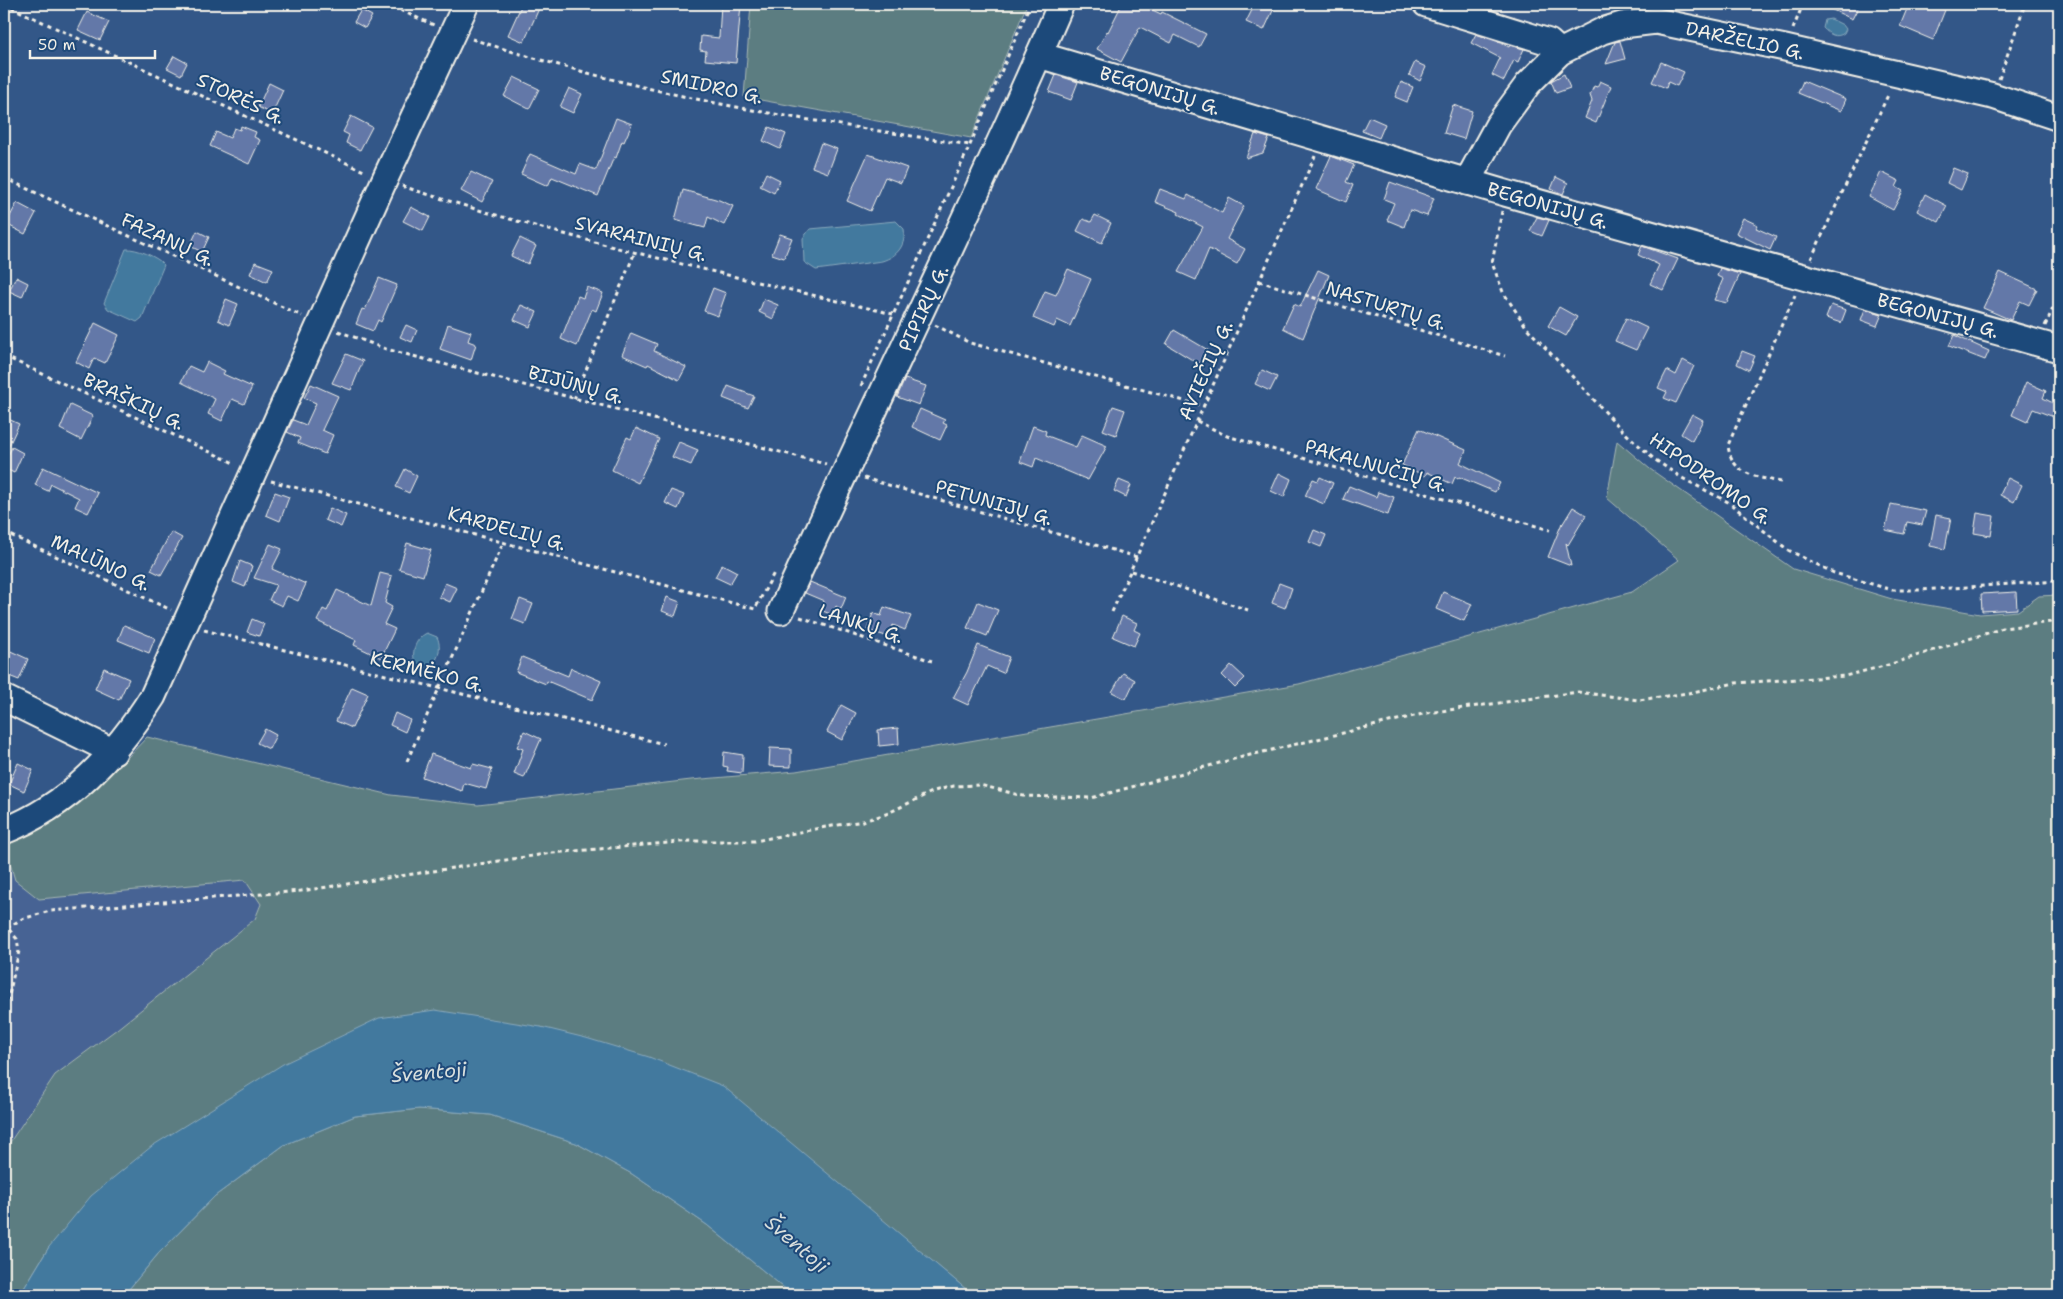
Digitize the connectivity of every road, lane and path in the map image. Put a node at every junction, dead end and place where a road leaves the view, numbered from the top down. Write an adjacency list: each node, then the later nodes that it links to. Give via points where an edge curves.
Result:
1 (4, 4): 18 (path, STORĖS G.)
2 (386, 4): 9 (path, SMIDRO G.)
3 (466, 4): 9 (street)
4 (1030, 4): 16 (path)
5 (1062, 4): 12 (street, PIPIRŲ G.)
6 (1426, 4): 11 (street, via 1549,42)
7 (1802, 4): 10 (path)
8 (2025, 4): 13 (path)
9 (453, 33): 16 (path, SMIDRO G., via 532,58 705,101); 18 (street)
10 (1785, 48): 11 (street, DARŽELIO G., via 1656,21 1602,31); 13 (street, DARŽELIO G.)
11 (1560, 52): 19 (street, DARŽELIO G., via 1528,84 1498,125)
12 (1040, 55): 15 (street, BEGONIJŲ G.); 25 (street, PIPIRŲ G.)
13 (1993, 96): 14 (street, DARŽELIO G.)
14 (2059, 118)
15 (1322, 140): 19 (street, BEGONIJŲ G.); 22 (path, AVIEČIŲ G.)
16 (970, 145): 24 (path)
17 (4, 178): 26 (path, FAZANŲ G.)
18 (384, 180): 21 (path, SVARAINIŲ G., via 468,208); 26 (street)
19 (1467, 182): 20 (street, BEGONIJŲ G.)
20 (1505, 193): 27 (street, BEGONIJŲ G.); 42 (path, HIPODROMO G., via 1492,263 1503,292 1527,328 1622,430 1654,459 1728,502 1788,550 1834,573 1892,590)
21 (636, 252): 24 (path, SVARAINIŲ G.); 31 (path)
22 (1259, 281): 29 (path, NASTURTŲ G.); 32 (path, AVIEČIŲ G.)
23 (2059, 295): 27 (path)
24 (893, 314): 30 (path)
25 (920, 315): 32 (path, via 970,344); 34 (street, PIPIRŲ G.)
26 (320, 324): 31 (path, BIJŪNŲ G., via 386,349); 35 (street)
27 (2048, 346)
28 (4, 356): 35 (path, BRAŠKIŲ G.)
29 (1506, 356)
30 (858, 394)
31 (574, 399): 34 (path, BIJŪNŲ G.)
32 (1204, 406): 33 (path, AVIEČIŲ G.)
33 (1197, 421): 36 (path, PAKALNUČIŲ G., via 1227,436); 39 (path, AVIEČIŲ G.)
34 (831, 465): 39 (path, PETUNIJŲ G., via 869,480); 44 (street, PIPIRŲ G.)
35 (253, 472): 38 (path, KARDELIŲ G., via 276,483); 46 (street)
36 (1550, 530)
37 (4, 532): 46 (path, MALŪNO G.)
38 (504, 541): 40 (path, KARDELIŲ G., via 755,609); 49 (path)
39 (1137, 557): 41 (path, AVIEČIŲ G.)
40 (776, 569)
41 (1131, 571): 43 (path); 45 (path, AVIEČIŲ G.)
42 (2059, 581)
43 (1248, 610)
44 (781, 611): 48 (path, LANKŲ G.)
45 (1112, 612)
46 (186, 621): 49 (path, KERMĖKO G.); 52 (street, via 153,696)
47 (2059, 621): 56 (path, via 2003,628 1845,676 1735,683 1639,700 1578,692 1427,713 1238,758 1091,798 1023,796 980,785 954,786 863,821 755,841 692,841 552,853 301,891 50,911 22,918)
48 (932, 661)
49 (439, 687): 51 (path, KERMĖKO G.); 53 (path)
50 (4, 698): 52 (street)
51 (664, 744)
52 (114, 752): 54 (street, via 89,777 41,813)
53 (407, 761)
54 (4, 830)
55 (4, 924): 56 (path)
56 (7, 928): 57 (path, via 17,939 19,951)
57 (4, 1017)

